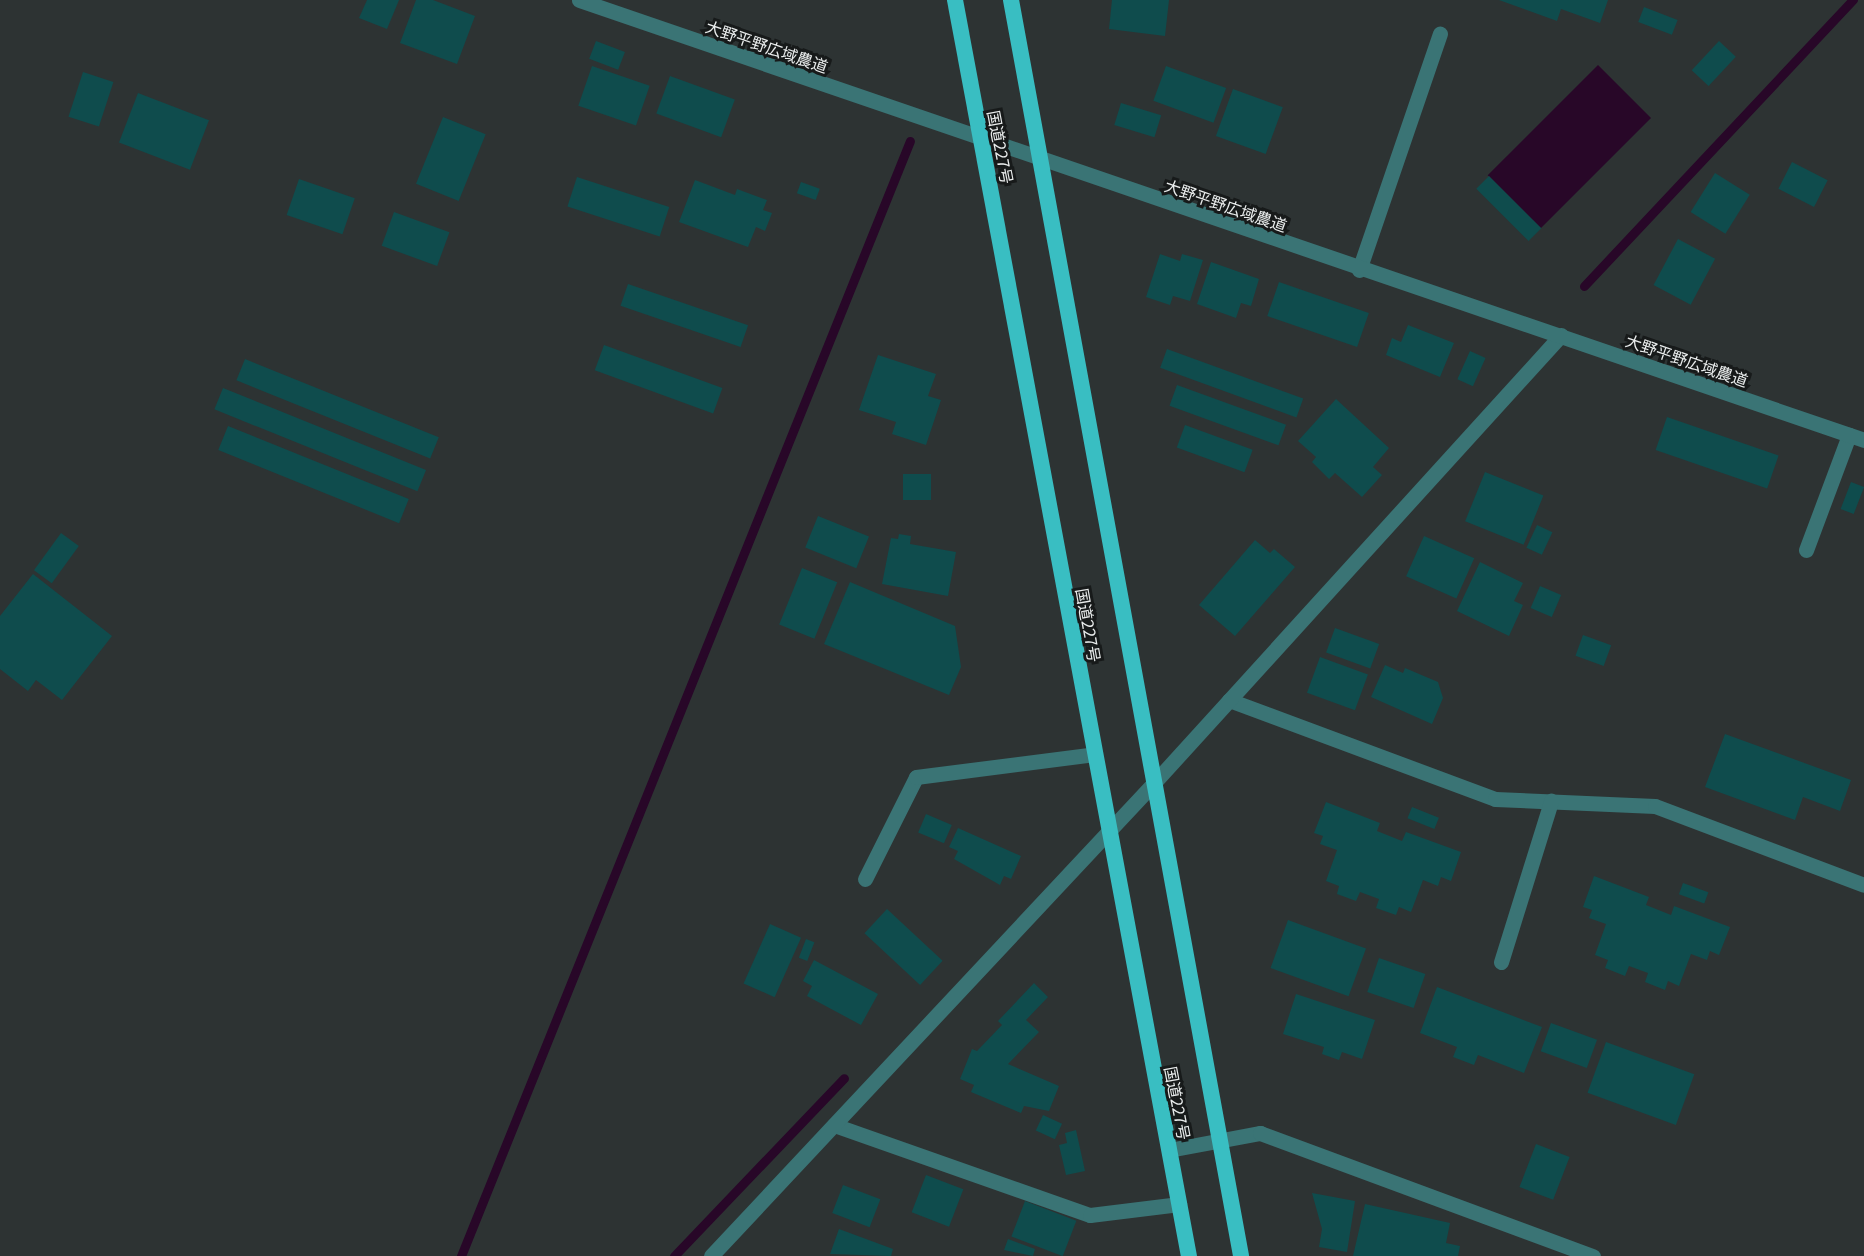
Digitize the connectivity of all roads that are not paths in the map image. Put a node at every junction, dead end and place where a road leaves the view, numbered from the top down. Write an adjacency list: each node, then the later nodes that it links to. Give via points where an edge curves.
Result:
1 (579, 0): 4 (street, 大野平野広域農道)
2 (955, 0): 6 (highway, 国道227号)
3 (1011, 0): 7 (highway)
4 (605, 4): 6 (street, 大野平野広域農道)
5 (1440, 33): 8 (street)
6 (981, 137): 7 (street, 大野平野広域農道); 13 (highway, 国道227号)
7 (1042, 159): 8 (street, 大野平野広域農道); 14 (highway)
8 (1359, 270): 9 (street, 大野平野広域農道)
9 (1561, 335): 10 (street, 大野平野広域農道); 12 (street)
10 (1857, 438): 11 (street)
11 (1806, 550)
12 (1229, 700): 14 (street); 15 (street, via 1495,799)
13 (1095, 754): 16 (highway, 国道227号); 17 (street, via 915,777)
14 (1152, 785): 16 (street); 21 (highway)
15 (1551, 801): 18 (street, via 1655,806); 19 (street)
16 (1109, 832): 20 (street); 22 (highway, 国道227号)
17 (865, 879)
18 (1864, 885)
19 (1501, 962)
20 (834, 1125): 23 (street, via 1090,1215); 24 (street)
21 (1222, 1138): 22 (street); 26 (highway); 27 (street, via 1260,1133)
22 (1169, 1150): 23 (highway, 国道227号)
23 (1179, 1204): 25 (highway, 国道227号)
24 (711, 1256)
25 (1189, 1256)
26 (1241, 1256)
27 (1593, 1256)

